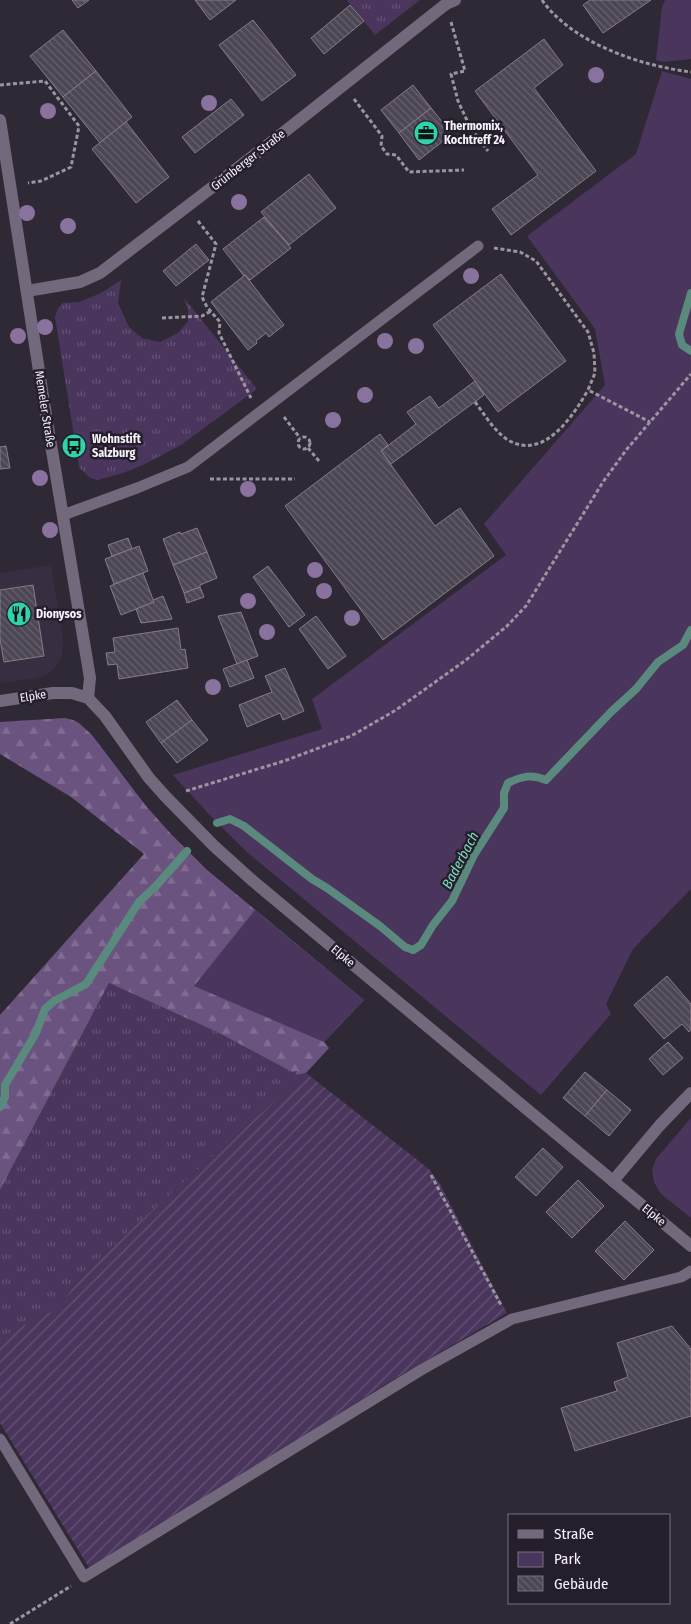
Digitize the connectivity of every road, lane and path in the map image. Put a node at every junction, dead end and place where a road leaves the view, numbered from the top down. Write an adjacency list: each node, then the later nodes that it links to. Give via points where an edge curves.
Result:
1 (542, 0): 3 (path, via 574,31 606,49 641,62)
2 (450, 2): 5 (street, Grünberger Straße); 7 (path, via 465,71 451,74 458,101 470,126)
3 (691, 72)
4 (0, 85): 9 (path, via 45,81 79,126 71,167 41,181)
5 (343, 85): 8 (path, via 382,136 381,146 387,154 396,155 409,172); 10 (street, Grünberger Straße)
6 (0, 120): 9 (street, Memeler Straße)
7 (488, 151)
8 (464, 170)
9 (10, 184): 12 (street, Memeler Straße)
10 (187, 207): 12 (street, Grünberger Straße, via 100,273 80,282); 13 (path, via 216,244 202,297)
11 (478, 246): 16 (path, via 520,252 536,261 588,332 594,353 594,373); 18 (lane)
12 (27, 291): 26 (street, Memeler Straße)
13 (211, 311): 14 (path, via 202,316); 19 (path, via 220,322 219,334)
14 (162, 318)
15 (691, 374): 20 (path)
16 (588, 390): 17 (path, via 554,434 529,446 509,440 494,428); 20 (path)
17 (475, 402)
18 (273, 403): 19 (lane); 21 (path)
19 (259, 414): 26 (lane, via 188,467)
20 (650, 422): 29 (path, via 603,482 526,606 466,660 396,710 352,736 284,761)
21 (300, 438): 22 (path, via 309,440); 22 (path, via 299,447)
22 (308, 448): 23 (path)
23 (319, 461)
24 (210, 478): 25 (path)
25 (295, 479)
26 (63, 515): 27 (street, Memeler Straße, via 90,678)
27 (88, 698): 28 (street, Elpke, via 72,693 53,693); 29 (street, Elpke)
28 (0, 701)
29 (166, 797): 32 (street, Elpke, via 253,881)
30 (691, 1094): 32 (street)
31 (431, 1175): 35 (path)
32 (613, 1181): 33 (street, Elpke)
33 (691, 1246)
34 (691, 1271): 35 (lane, via 681,1277)
35 (509, 1321): 37 (lane, via 421,1370)
36 (0, 1439): 37 (lane)
37 (84, 1577): 38 (path)
38 (10, 1624)

